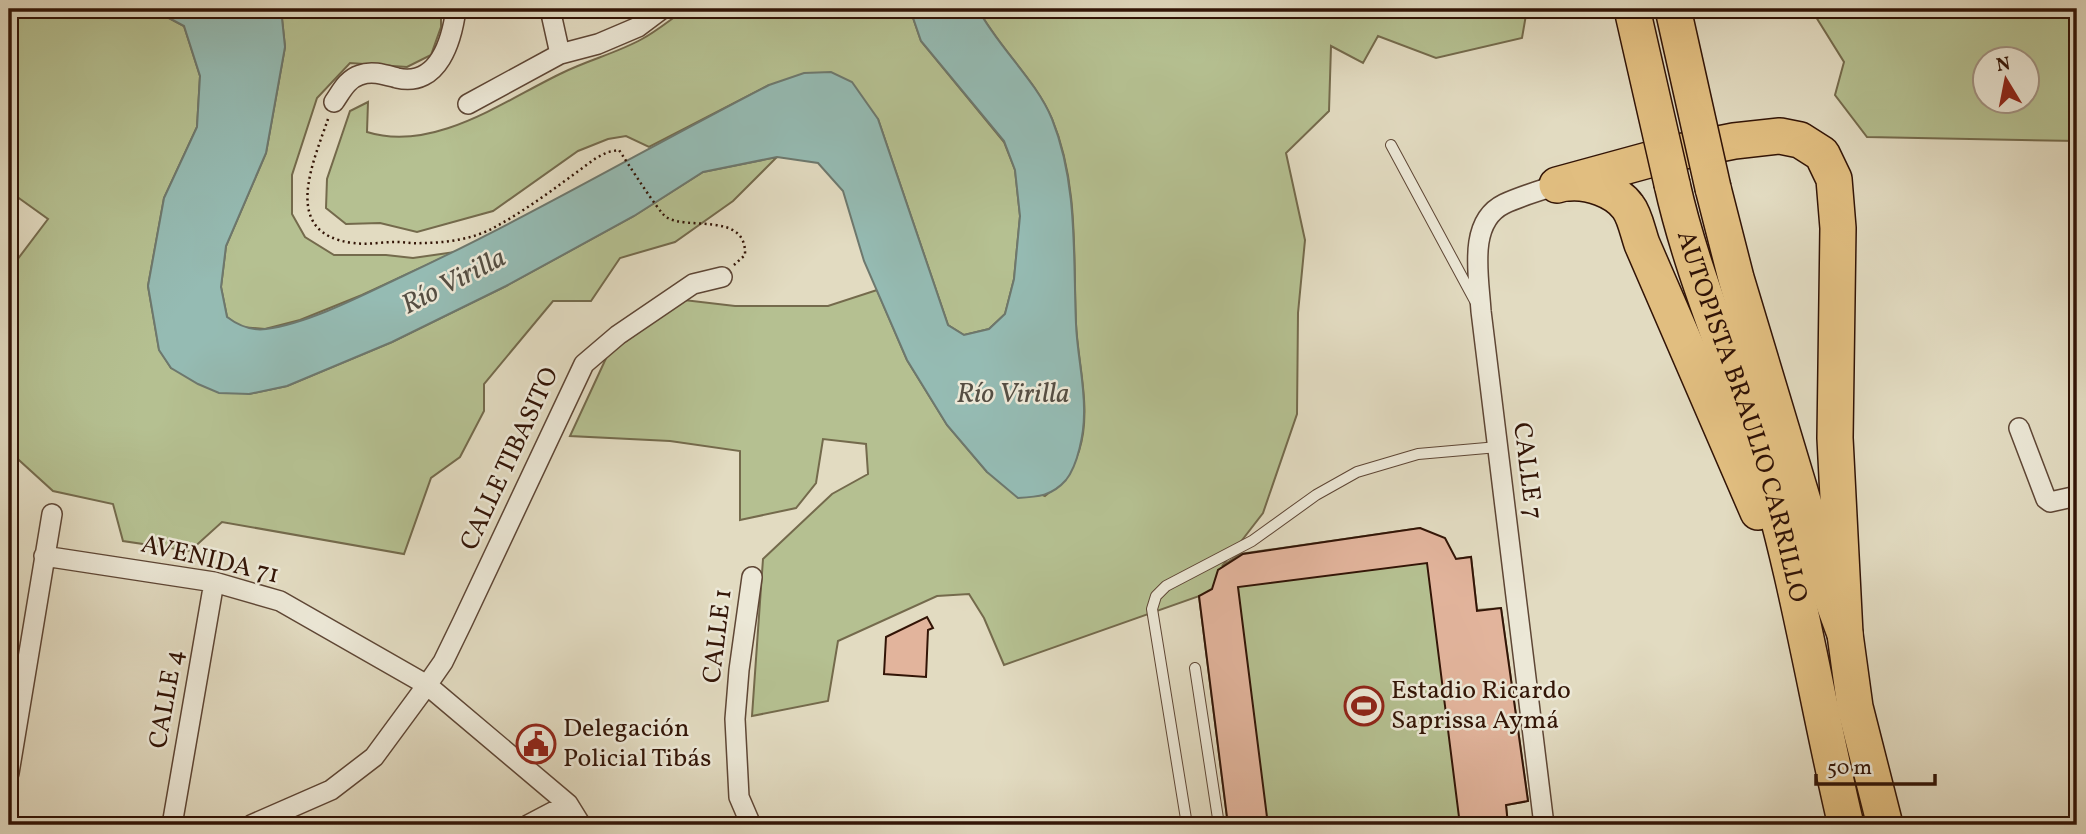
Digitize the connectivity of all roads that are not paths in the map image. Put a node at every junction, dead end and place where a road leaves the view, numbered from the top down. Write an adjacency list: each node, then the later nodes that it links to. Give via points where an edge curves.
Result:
1 (456, 9): 7 (street, via 450,42 429,73 412,79 359,75)
2 (550, 9): 6 (street)
3 (662, 9): 6 (street, via 638,27)
4 (1632, 9): 10 (highway, AUTOPISTA BRAULIO CARRILLO, bridge)
5 (1672, 9): 23 (highway, AUTOPISTA BRAULIO CARRILLO, bridge, via 1736,278)
6 (560, 54): 8 (street)
7 (334, 102)
8 (468, 104)
9 (1391, 145): 14 (lane, CALLE 7)
10 (1673, 168): 11 (highway); 12 (highway, via 1653,166 1638,185); 22 (highway, AUTOPISTA BRAULIO CARRILLO, via 1693,266 1761,456); 23 (highway, via 1734,141 1780,136 1800,140 1822,154 1833,179 1838,228 1835,438)
11 (1557, 185): 12 (highway, via 1596,186); 14 (street, via 1501,205 1481,226)
12 (1629, 208): 22 (highway)
13 (722, 276): 25 (street, CALLE TIBASITO, via 693,284 618,335 584,365 463,623)
14 (1481, 311): 16 (street, CALLE 7)
15 (2020, 428): 17 (street, via 2046,499)
16 (1497, 447): 33 (lane, via 1418,454 1357,472 1252,541 1166,586 1156,596 1152,609); 35 (street, CALLE 7)
17 (2077, 496)
18 (52, 514): 19 (street)
19 (44, 556): 21 (street, AVENIDA 71); 26 (street)
20 (752, 577): 32 (street, CALLE 1, via 735,719 739,797)
21 (214, 582): 25 (street, AVENIDA 71, via 280,601); 28 (street, CALLE 4)
22 (1798, 605): 36 (highway, AUTOPISTA BRAULIO CARRILLO)
23 (1844, 634): 37 (highway, AUTOPISTA BRAULIO CARRILLO, via 1855,707)
24 (1195, 668): 34 (lane)
25 (427, 685): 27 (street, AVENIDA 71); 29 (street, CALLE TIBASITO, via 373,757 331,790)
26 (9, 773)
27 (568, 804): 30 (street); 31 (street, AVENIDA 71)
28 (173, 825)
29 (251, 825)
30 (528, 825)
31 (581, 825)
32 (751, 825)
33 (1187, 825)
34 (1219, 825)
35 (1544, 825)
36 (1846, 825)
37 (1885, 825)

